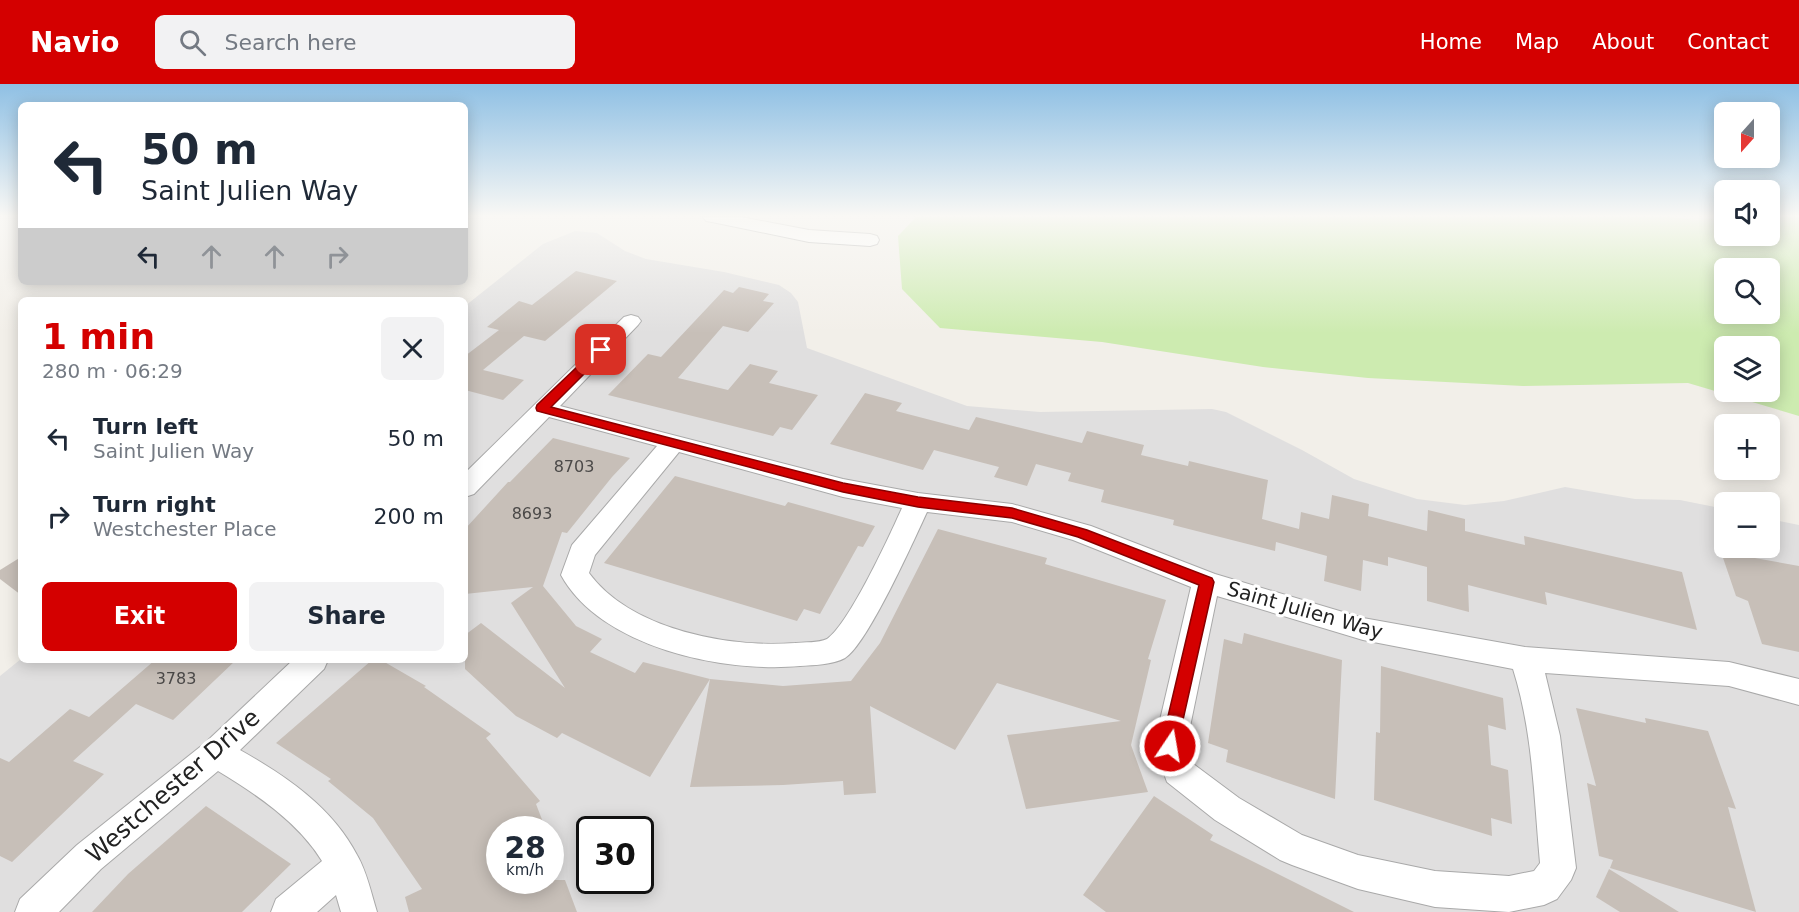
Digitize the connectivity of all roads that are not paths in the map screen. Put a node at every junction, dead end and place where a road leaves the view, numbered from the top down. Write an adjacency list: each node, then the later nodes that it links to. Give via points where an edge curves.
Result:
1 (631, 321): 2 (street)
2 (542, 408): 3 (street, Saint Julien Way); 4 (street)
3 (673, 443): 5 (street, Saint Julien Way, via 843,488); 5 (street, via 582,552 575,575 589,594 620,616 702,648 786,657 835,649 852,631)
4 (468, 485)
5 (918, 502): 6 (street, Saint Julien Way, via 1012,513 1082,533)
6 (1207, 582): 7 (street, Saint Julien Way, via 1363,629); 7 (street, via 1170,746 1179,772 1227,809 1292,848 1358,872 1435,889 1509,894 1544,887 1558,868 1542,727)
7 (1526, 659): 9 (street, Saint Julien Way, via 1729,674)
8 (310, 663): 10 (street, Westchester Drive)
9 (1799, 692)
10 (216, 753): 11 (street, via 290,801 323,832); 12 (street, Westchester Drive, via 97,850)
11 (344, 865): 13 (street); 14 (street)
12 (33, 912)
13 (289, 912)
14 (359, 912)

